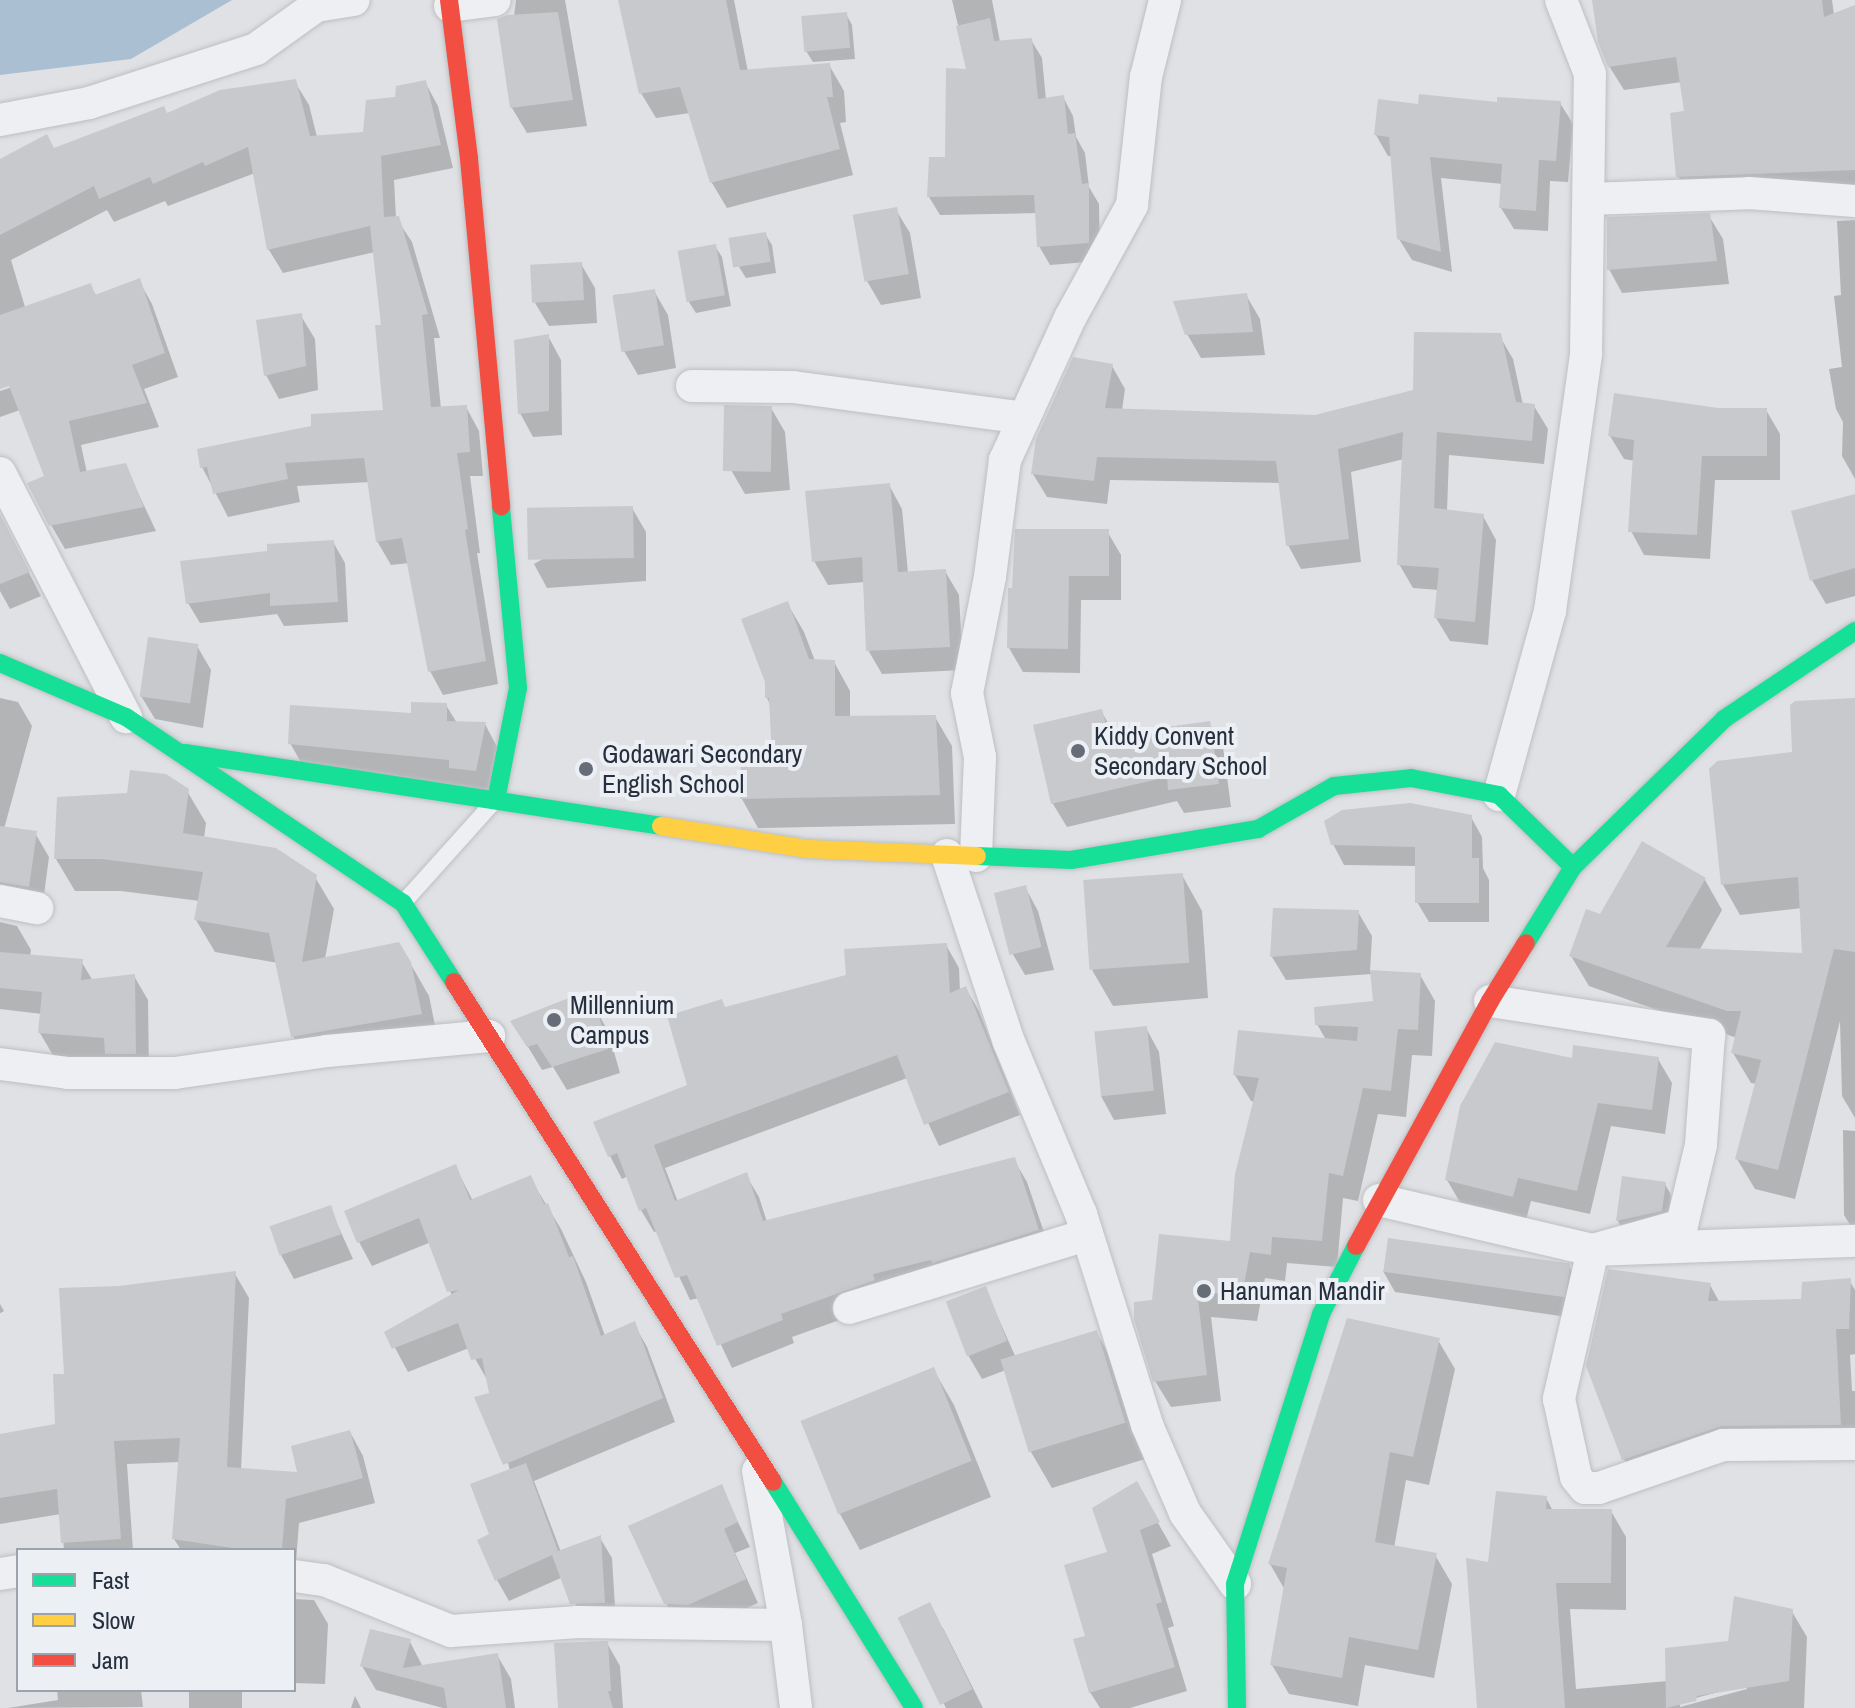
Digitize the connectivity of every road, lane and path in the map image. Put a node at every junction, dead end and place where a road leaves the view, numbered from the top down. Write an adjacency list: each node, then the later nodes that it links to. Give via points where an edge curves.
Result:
1 (354, 0): 6 (street, via 316,6 256,49 89,103)
2 (495, 0): 5 (street)
3 (1165, 0): 10 (street, via 1146,77 1132,205 1070,318)
4 (1561, 0): 7 (street, via 1590,74)
5 (450, 3): 17 (street, via 518,688)
6 (0, 120)
7 (1589, 199): 8 (street, via 1749,193); 16 (street, via 1586,354 1550,611)
8 (1855, 201)
9 (692, 386): 10 (street, via 793,387)
10 (1024, 418): 18 (street, via 1005,460 990,577 967,693 980,757)
11 (0, 473): 14 (street)
12 (1855, 631): 19 (street, via 1724,719)
13 (0, 663): 14 (street)
14 (126, 717): 15 (street)
15 (185, 753): 17 (street); 21 (street)
16 (1499, 795): 18 (street, via 1411,778 1334,786 1258,829 1071,860); 19 (street)
17 (496, 800): 18 (street, via 808,849); 21 (lane)
18 (962, 856): 27 (street, via 1009,1042)
19 (1573, 867): 23 (street)
20 (0, 901): 22 (street)
21 (403, 903): 24 (street)
22 (37, 908)
23 (1490, 1001): 26 (street); 29 (street, via 1709,1035 1701,1145 1682,1225)
24 (489, 1036): 25 (street, via 327,1051 175,1073 68,1073); 32 (street)
25 (0, 1064)
26 (1379, 1200): 29 (street); 34 (street, via 1321,1314)
27 (1087, 1235): 30 (street); 34 (street, via 1147,1425 1185,1513)
28 (1855, 1241): 29 (street)
29 (1593, 1250): 31 (street, via 1559,1399 1576,1477 1585,1488 1599,1488 1723,1445)
30 (849, 1308)
31 (1855, 1444)
32 (756, 1460): 35 (street); 37 (street)
33 (296, 1576): 35 (street, via 324,1580 451,1631 578,1622)
34 (1235, 1584): 38 (street)
35 (786, 1625): 36 (street)
36 (796, 1708)
37 (914, 1708)
38 (1237, 1708)

